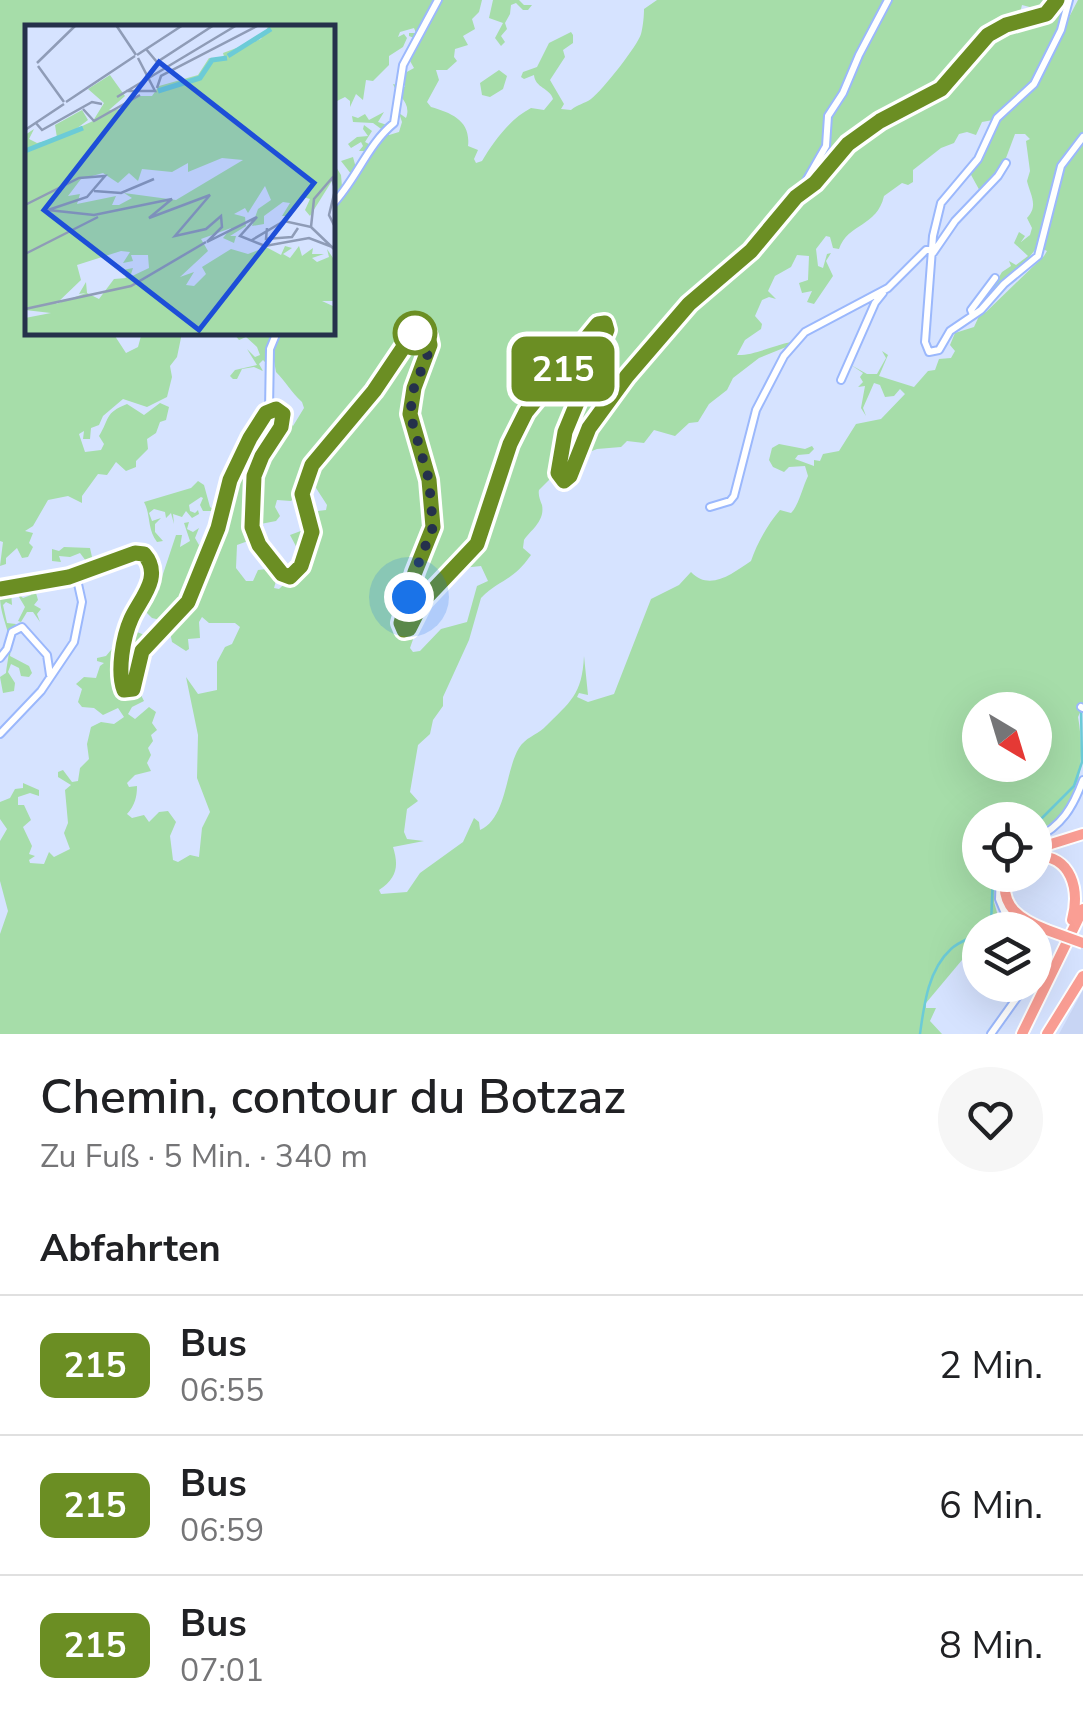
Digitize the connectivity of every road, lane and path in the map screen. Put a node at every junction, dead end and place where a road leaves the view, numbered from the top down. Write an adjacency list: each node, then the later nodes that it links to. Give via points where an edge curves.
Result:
1 (438, 0): 8 (street, via 403,65 394,123 378,135)
2 (888, 0): 7 (street, via 828,116 826,146)
3 (1057, 0): 7 (street, via 1048,12 984,38 936,92 862,132)
4 (1069, 0): 9 (street, via 1033,86 997,118 978,160 944,198)
5 (1083, 137): 12 (street, via 1060,169 1038,256)
6 (1006, 162): 9 (street)
7 (808, 188): 15 (street, via 747,255 689,304 627,376 592,422 564,481 558,473 565,432 607,330 598,324 526,412 477,544 423,601 409,629 401,623 433,527 429,480 410,414 428,336 413,334 312,465 302,494 312,532 301,566 290,577 253,531 254,476 283,422 279,410)
8 (335, 202)
9 (932, 252): 11 (street, via 926,250); 12 (street, via 927,350 937,352 950,331)
10 (994, 278): 12 (street, via 973,302)
11 (888, 288): 14 (street); 16 (street, via 804,332 784,356 756,410 734,496)
12 (973, 315)
13 (277, 335): 15 (street, via 270,349)
14 (841, 380)
15 (269, 410): 17 (street, via 233,472 188,602 142,651 131,690 123,687 122,671 131,618 148,590 149,560 135,553)
16 (710, 507)
17 (76, 575): 18 (street); 20 (street, via 79,627)
18 (0, 589)
19 (0, 658): 20 (street, via 12,632 22,627 45,652)
20 (51, 676): 21 (street)
21 (0, 734)
22 (1083, 780): 23 (street, via 1066,816)
23 (1052, 826)
24 (1083, 834): 25 (highway)
25 (1052, 846)
26 (1052, 859): 31 (highway, via 1074,884 1075,909)
27 (1011, 892): 30 (highway, bridge, via 1026,915)
28 (1083, 909): 31 (highway)
29 (1083, 921): 36 (highway)
30 (1083, 940)
31 (1063, 948): 35 (highway)
32 (1083, 976): 37 (highway)
33 (1014, 1002): 34 (street)
34 (991, 1034)
35 (1022, 1034)
36 (1030, 1034)
37 (1047, 1034)

